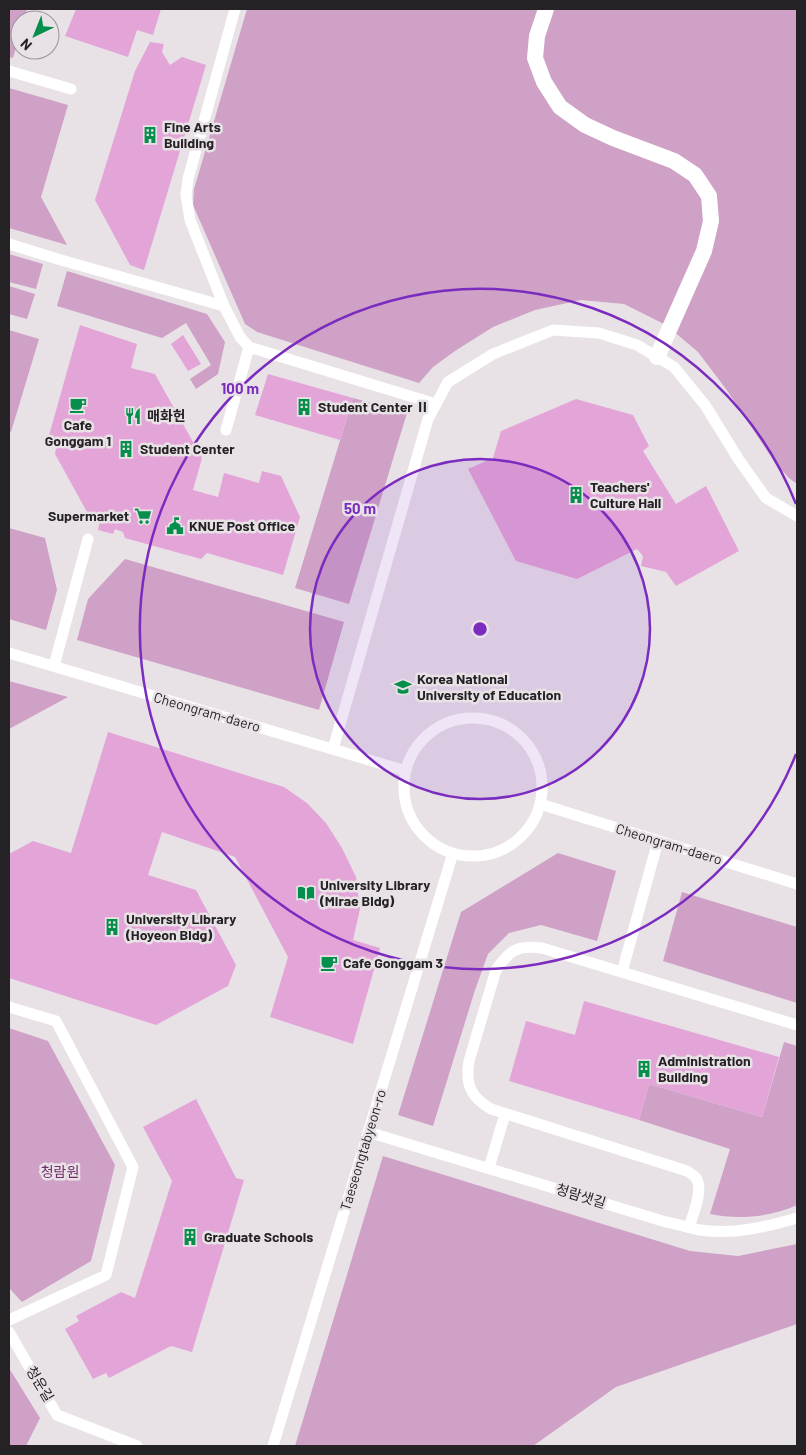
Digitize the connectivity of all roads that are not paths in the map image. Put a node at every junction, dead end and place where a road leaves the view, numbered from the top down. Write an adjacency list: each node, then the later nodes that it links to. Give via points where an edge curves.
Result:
1 (235, 9): 6 (lane, via 186,195 190,220)
2 (546, 9): 8 (street, via 537,36 535,58 544,82 560,107 599,132 674,161 695,175 709,196 711,221 704,251)
3 (9, 71): 4 (lane)
4 (71, 89)
5 (9, 244): 6 (lane)
6 (224, 306): 7 (lane, via 240,337)
7 (250, 347): 9 (lane); 10 (lane)
8 (657, 356): 9 (lane, via 637,345 599,333 553,330 493,354 448,382); 11 (lane, via 674,368 705,404 766,498)
9 (436, 404): 15 (lane, via 428,419)
10 (226, 430)
11 (797, 516)
12 (88, 539): 14 (lane)
13 (9, 653): 14 (lane, Cheongram-daero)
14 (54, 666): 15 (lane, Cheongram-daero)
15 (334, 749): 16 (lane, Cheongram-daero)
16 (406, 771): 17 (lane, via 412,753 429,732 454,720 481,718 507,726 528,744 541,768 543,796); 19 (lane, via 403,779 406,806 418,831 439,849)
17 (540, 804): 18 (lane, Cheongram-daero); 19 (lane, via 534,822 517,842 492,855 465,857)
18 (658, 841): 20 (lane, Cheongram-daero); 21 (lane)
19 (453, 854): 25 (lane, Taeseongtabyeon-ro)
20 (797, 884)
21 (622, 972): 23 (lane); 24 (lane, via 528,946 505,957 496,970 467,1075 475,1097 482,1104)
22 (9, 1007): 29 (lane, via 56,1021 133,1167 106,1276)
23 (797, 1025)
24 (505, 1114): 26 (lane); 28 (lane, via 687,1171 699,1183)
25 (368, 1132): 26 (lane, 청람샛길); 32 (lane, Taeseongtabyeon-ro)
26 (489, 1168): 28 (lane, 청람샛길)
27 (797, 1218): 28 (lane, 청람샛길, via 736,1231)
28 (689, 1227)
29 (9, 1320)
30 (9, 1332): 31 (lane, 청운길, via 57,1415)
31 (137, 1446)
32 (273, 1446)

